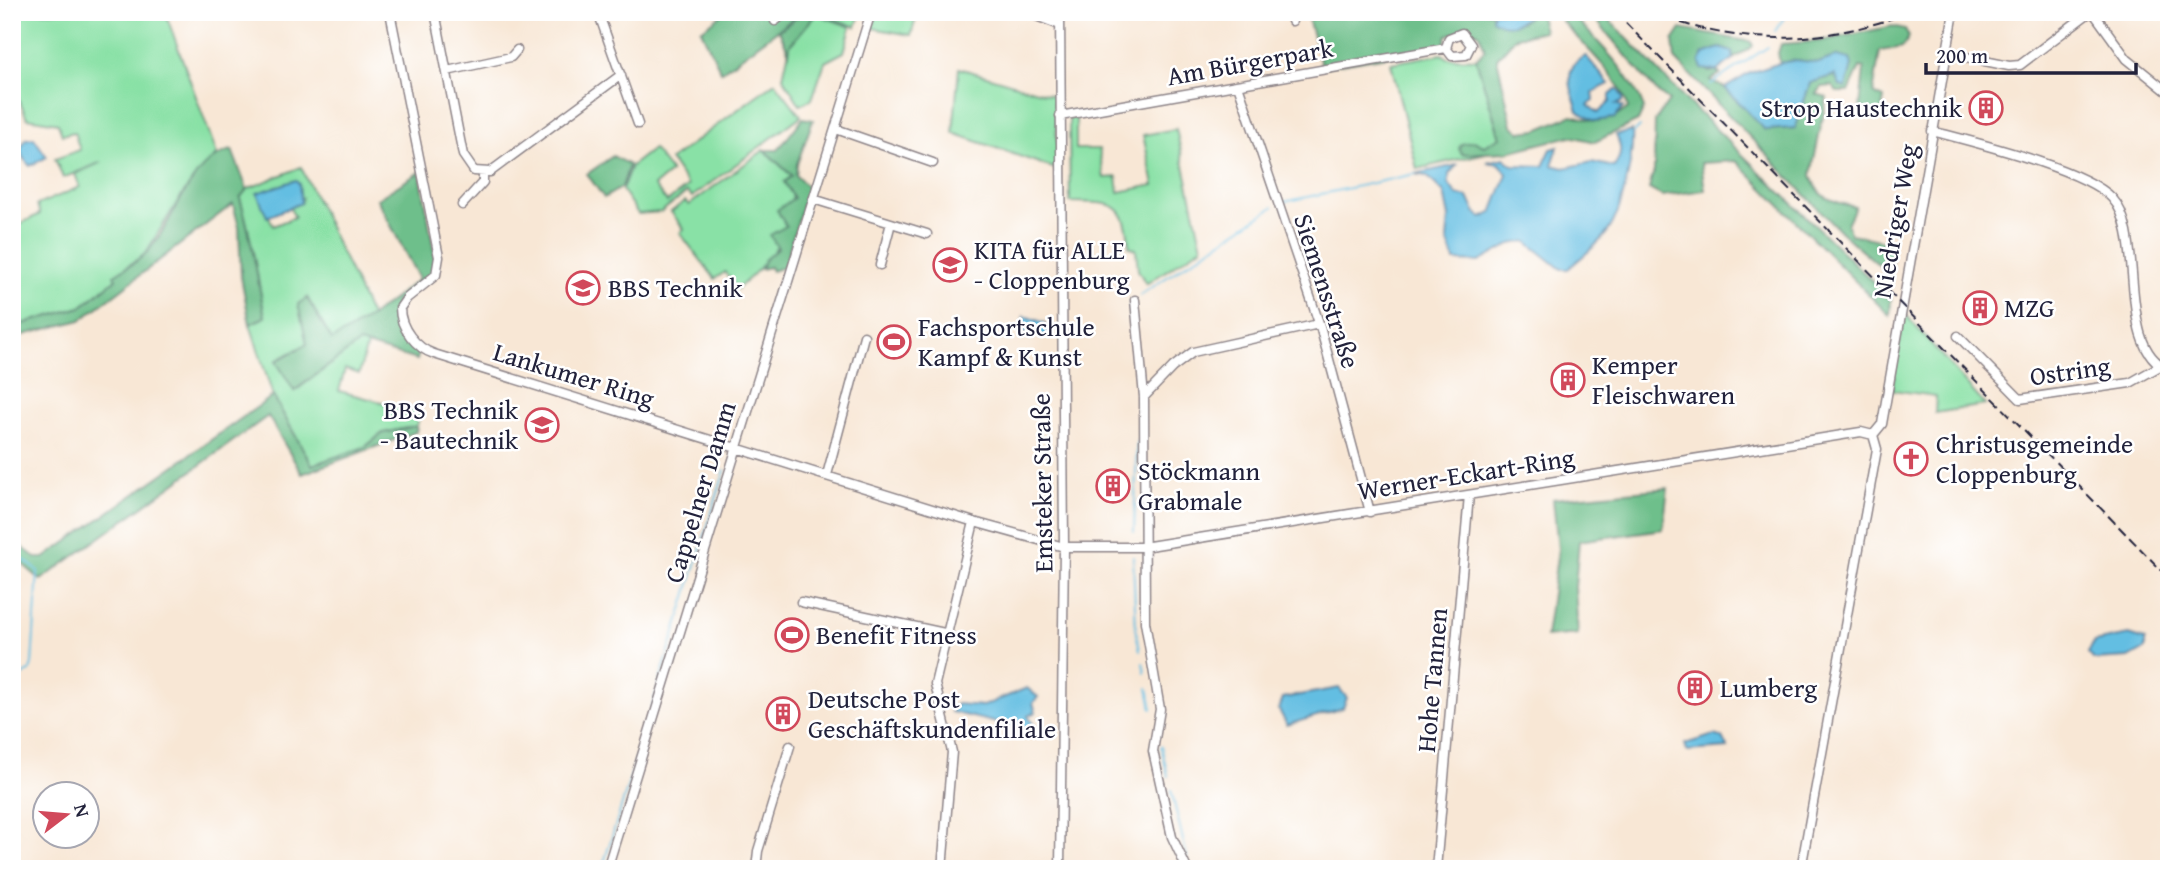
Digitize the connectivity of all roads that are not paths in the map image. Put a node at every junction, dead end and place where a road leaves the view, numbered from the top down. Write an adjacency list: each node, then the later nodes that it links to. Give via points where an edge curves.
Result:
1 (390, 12): 37 (street, Lankumer Ring, via 440,265 434,277 400,308 415,342 426,351)
2 (435, 12): 15 (street)
3 (598, 12): 16 (street)
4 (787, 12): 10 (street)
5 (872, 12): 21 (street, Cappelner Damm)
6 (1026, 12): 11 (street)
7 (1060, 12): 11 (street, Emsteker Straße)
8 (1954, 12): 14 (street, Niedriger Weg)
9 (2092, 12): 14 (street, via 2020,65); 18 (street, via 2127,59)
10 (775, 20)
11 (1060, 25): 19 (street, Emsteker Straße)
12 (1446, 48): 17 (street, Am Bürgerpark)
13 (517, 50): 15 (street, via 511,57)
14 (1946, 52): 22 (street, Niedriger Weg)
15 (447, 72): 24 (street, via 463,156 467,165)
16 (621, 75): 20 (street); 24 (street)
17 (1238, 85): 19 (street, Am Bürgerpark); 31 (street, Siemensstraße)
18 (2169, 93)
19 (1060, 116): 42 (street, Emsteker Straße)
20 (638, 124)
21 (836, 129): 23 (street); 25 (street, Cappelner Damm)
22 (1932, 131): 34 (street, via 2046,166 2096,185 2111,197 2123,222 2144,343); 36 (street, Niedriger Weg, via 1882,424)
23 (933, 163)
24 (483, 174): 26 (street, via 483,182)
25 (813, 198): 27 (street); 37 (street, Cappelner Damm)
26 (462, 205)
27 (891, 223): 28 (street); 29 (street)
28 (927, 234)
29 (880, 265)
30 (1135, 300): 35 (street)
31 (1320, 324): 35 (street, via 1193,352); 40 (street, Siemensstraße)
32 (864, 335): 38 (street)
33 (1958, 336): 34 (street, Ostring, via 2020,399 2130,383)
34 (2165, 368)
35 (1144, 397): 43 (street)
36 (1873, 435): 39 (street, Werner-Eckart-Ring, via 1861,432); 54 (street, via 1877,449)
37 (736, 447): 38 (street, Lankumer Ring); 48 (street, Cappelner Damm)
38 (827, 475): 41 (street, Lankumer Ring)
39 (1469, 495): 40 (street, Werner-Eckart-Ring); 53 (street, Hohe Tannen)
40 (1370, 512): 43 (street, Werner-Eckart-Ring)
41 (974, 522): 42 (street, Lankumer Ring); 45 (street)
42 (1064, 547): 43 (street, Werner-Eckart-Ring); 51 (street, Emsteker Straße)
43 (1143, 547): 52 (street, via 1145,622 1160,709 1153,751 1172,837)
44 (801, 602): 45 (street)
45 (949, 634): 50 (street, via 935,684 952,752)
46 (790, 746): 49 (street)
47 (2169, 845): 55 (street)
48 (607, 869)
49 (756, 869)
50 (942, 869)
51 (1060, 869)
52 (1186, 869)
53 (1436, 869)
54 (1801, 869)
55 (2167, 869)

